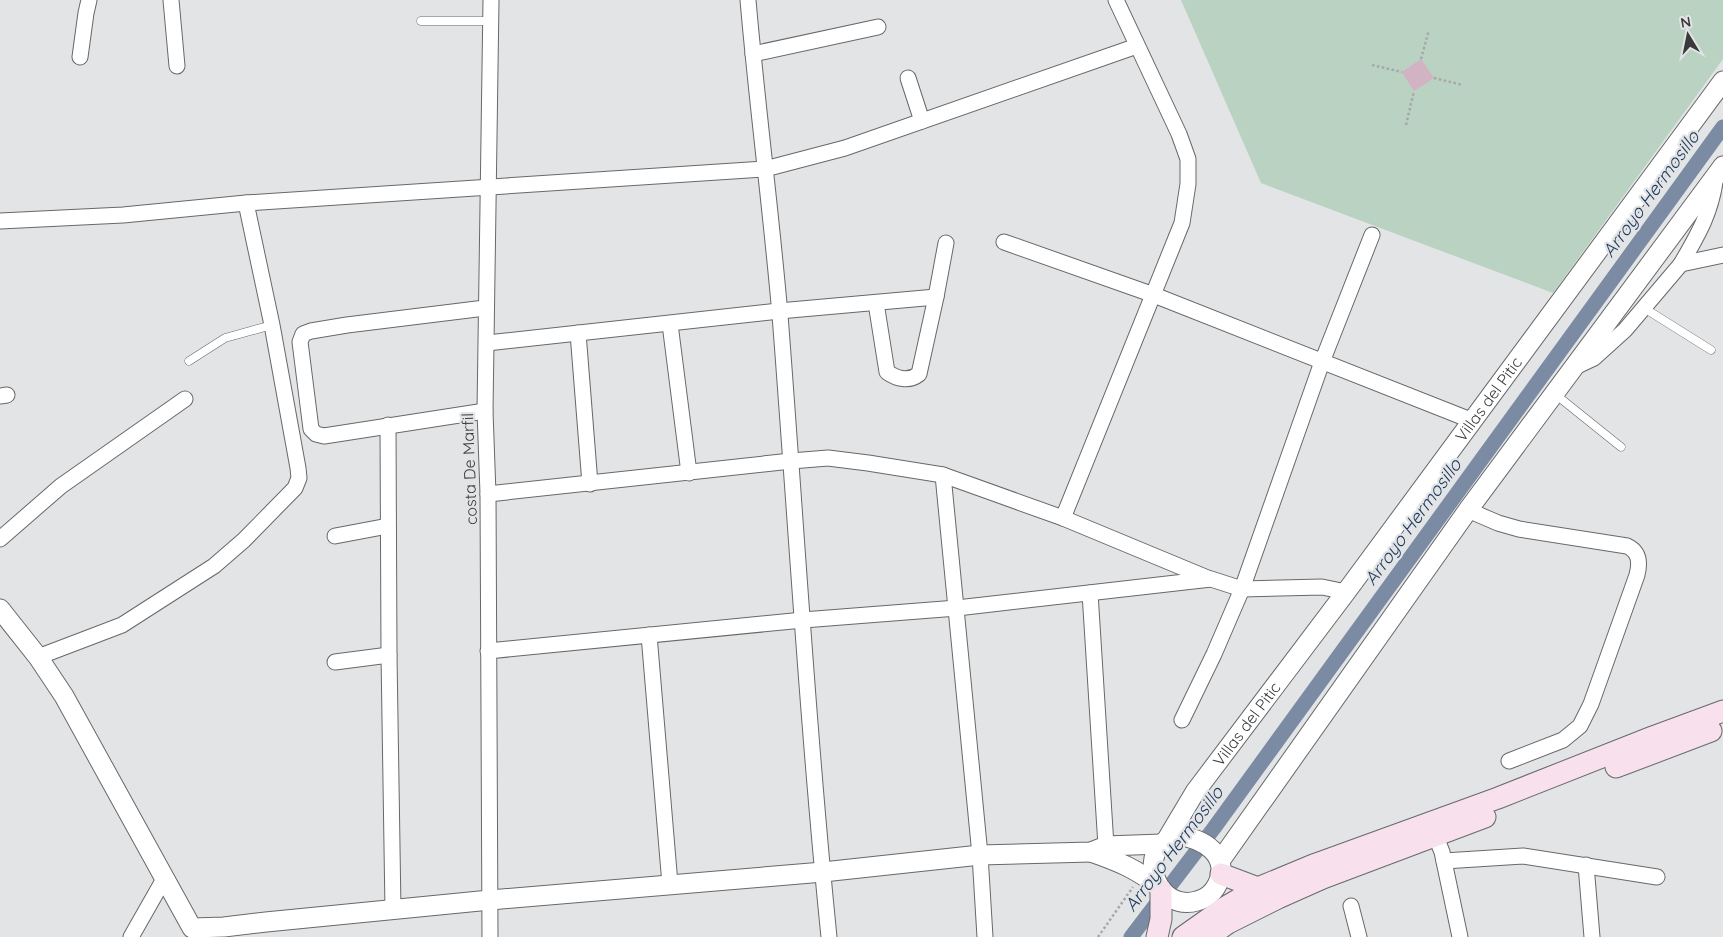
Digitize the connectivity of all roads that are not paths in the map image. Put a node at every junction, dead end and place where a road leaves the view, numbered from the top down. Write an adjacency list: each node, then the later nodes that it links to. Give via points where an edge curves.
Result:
1 (89, 0): 11 (street)
2 (171, 0): 12 (street)
3 (491, 0): 7 (street, costa De Marfil)
4 (748, 0): 10 (street)
5 (1116, 0): 9 (street)
6 (422, 21): 7 (lane)
7 (491, 21): 18 (street, costa De Marfil)
8 (878, 27): 10 (street)
9 (1137, 46): 15 (street); 26 (street, via 1188,159 1182,223)
10 (753, 54): 16 (street)
11 (80, 57)
12 (177, 66)
13 (908, 78): 15 (street)
14 (1723, 81): 43 (street, Villas del Pitic)
15 (922, 121): 16 (street, via 845,148)
16 (765, 169): 18 (street); 31 (street)
17 (1720, 170): 25 (street, via 1706,219); 39 (street)
18 (488, 187): 19 (street); 29 (street, costa De Marfil)
19 (246, 203): 20 (street); 33 (street)
20 (0, 222)
21 (1372, 236): 38 (street)
22 (1004, 242): 26 (street)
23 (946, 243): 27 (street)
24 (1723, 256): 25 (street)
25 (1681, 264): 30 (street)
26 (1154, 295): 38 (street); 52 (street)
27 (936, 298): 28 (street); 28 (street, via 918,374 908,379 888,372)
28 (876, 303): 31 (street)
29 (485, 308): 35 (street, costa De Marfil); 44 (street, via 347,325 303,334 300,342 311,429 324,436)
30 (1644, 308): 36 (lane); 39 (street, via 1594,358)
31 (779, 311): 32 (street); 46 (street)
32 (670, 324): 34 (street); 47 (street)
33 (272, 325): 37 (lane, via 225,338); 66 (street, via 298,468 295,488 207,572 122,625)
34 (578, 333): 35 (street); 49 (street)
35 (486, 343): 42 (street, costa De Marfil)
36 (1711, 350)
37 (189, 361)
38 (1322, 362): 43 (street); 57 (street)
39 (1575, 367): 40 (street)
40 (1555, 394): 45 (lane); 51 (street)
41 (185, 399): 55 (street, via 61,486)
42 (485, 411): 44 (street); 50 (street, costa De Marfil)
43 (1472, 421): 58 (street, Villas del Pitic)
44 (388, 425): 53 (street)
45 (1622, 447)
46 (791, 461): 47 (street); 48 (street, via 828,458); 62 (street)
47 (688, 473): 49 (street)
48 (943, 475): 52 (street); 60 (street)
49 (590, 484): 50 (street)
50 (488, 494): 64 (street, costa De Marfil)
51 (1468, 510): 71 (street, via 1519,529 1627,546 1633,549 1639,560 1637,575 1591,704 1580,726 1563,740); 76 (street)
52 (1063, 518): 56 (street)
53 (388, 526): 54 (street); 65 (street)
54 (335, 536)
55 (0, 539)
56 (1211, 579): 57 (street); 59 (street)
57 (1242, 589): 58 (street, via 1322,588); 69 (street)
58 (1346, 592): 73 (street, Villas del Pitic, via 1195,792)
59 (1090, 593): 60 (street); 74 (street)
60 (957, 608): 62 (street); 75 (street)
61 (0, 609): 66 (street)
62 (803, 620): 63 (street); 79 (street)
63 (649, 635): 64 (street); 82 (street)
64 (488, 651): 85 (street, costa De Marfil)
65 (389, 655): 67 (street); 87 (street)
66 (38, 657): 81 (street, via 88,736)
67 (335, 662)
68 (1723, 712): 72 (main road, via 1498,798)
69 (1182, 720)
70 (1723, 727): 72 (main road)
71 (1509, 761)
72 (1433, 829): 77 (street); 83 (main road, via 1316,864); 88 (main road)
73 (1165, 842): 74 (street); 76 (street, via 1178,836 1189,836); 84 (street, via 1153,865 1154,876)
74 (1099, 849): 75 (street); 84 (street, via 1143,874)
75 (980, 856): 79 (street); 94 (street)
76 (1213, 861): 83 (main road); 84 (street, via 1208,896 1187,903); 88 (street, via 1222,894)
77 (1444, 861): 78 (street, via 1522,856); 97 (street)
78 (1586, 865): 80 (street); 98 (street)
79 (823, 872): 82 (street); 93 (street)
80 (1657, 877)
81 (164, 880): 90 (street); 91 (street)
82 (670, 884): 85 (street)
83 (1258, 888): 88 (main road)
84 (1165, 894): 88 (street); 89 (main road)
85 (490, 900): 87 (street); 92 (street, costa De Marfil)
86 (1351, 906): 96 (street)
87 (393, 910): 90 (street, via 266,922)
88 (1215, 925): 95 (main road)
89 (1159, 928)
90 (194, 933)
91 (131, 937)
92 (490, 937)
93 (830, 937)
94 (984, 937)
95 (1184, 937)
96 (1358, 937)
97 (1460, 937)
98 (1592, 937)

